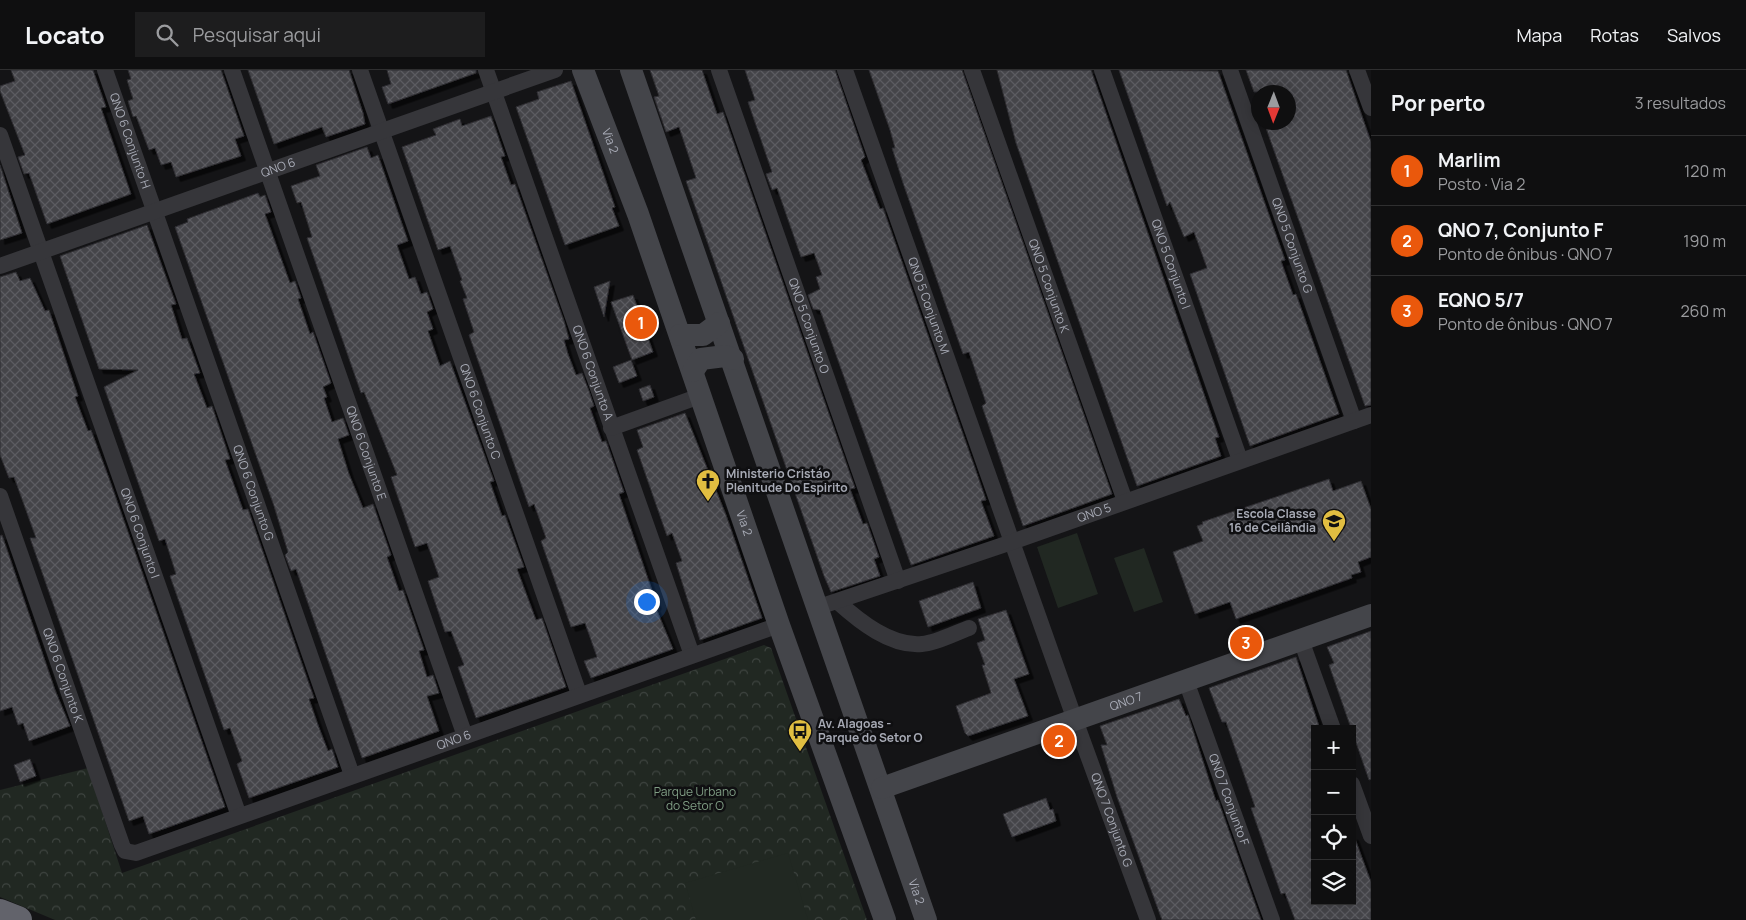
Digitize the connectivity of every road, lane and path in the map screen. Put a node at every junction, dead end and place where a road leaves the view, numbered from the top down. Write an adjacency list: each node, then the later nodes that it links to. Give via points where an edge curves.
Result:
1 (105, 70): 19 (street, QNO 6 Conjunto H)
2 (232, 70): 18 (street, QNO 6 Conjunto E)
3 (360, 70): 16 (street, QNO 6 Conjunto C)
4 (486, 70): 14 (street, QNO 6 Conjunto A)
5 (555, 70): 14 (street, QNO 6)
6 (583, 70): 23 (main road, Via 2)
7 (631, 70): 22 (main road, Via 2)
8 (719, 70): 34 (street, QNO 5 Conjunto O)
9 (846, 70): 33 (street, QNO 5 Conjunto M)
10 (972, 70): 32 (street, QNO 5 Conjunto K)
11 (1102, 70): 30 (street, QNO 5 Conjunto I)
12 (1230, 70): 28 (street, QNO 5 Conjunto G)
13 (1357, 70): 15 (street)
14 (494, 92): 16 (street, QNO 6); 29 (street, QNO 6 Conjunto A)
15 (1371, 108)
16 (382, 131): 18 (street, QNO 6); 43 (street, QNO 6 Conjunto C)
17 (0, 135): 20 (street, QNO 6 Conjunto I)
18 (267, 171): 19 (street, QNO 6); 46 (street, QNO 6 Conjunto E)
19 (154, 211): 20 (street, QNO 6); 47 (street, QNO 6 Conjunto G)
20 (40, 251): 21 (street, QNO 6); 50 (street, QNO 6 Conjunto I)
21 (0, 266)
22 (719, 323): 23 (main road, via 703,335); 24 (main road, Via 2)
23 (680, 335): 25 (main road, Via 2)
24 (733, 359): 25 (main road, via 725,356 701,359); 36 (main road, Via 2)
25 (693, 371): 26 (main road, Via 2)
26 (700, 396): 29 (street); 38 (main road, Via 2)
27 (1371, 415): 28 (street, QNO 5)
28 (1354, 421): 30 (street, QNO 5)
29 (611, 428): 41 (street, QNO 6 Conjunto A)
30 (1240, 460): 32 (street, QNO 5)
31 (0, 496): 52 (street, QNO 6 Conjunto K, via 122,845)
32 (1125, 501): 33 (street, QNO 5)
33 (1012, 542): 34 (street, QNO 5); 44 (street, QNO 5 Conjunto M)
34 (898, 581): 35 (street, QNO 5)
35 (838, 602): 36 (street, QNO 5); 39 (street, via 854,617 896,640 922,644)
36 (816, 608): 48 (main road, Via 2)
37 (1371, 615): 40 (main road, QNO 7)
38 (779, 625): 41 (street, QNO 6); 54 (main road, Via 2)
39 (969, 628)
40 (1301, 640): 42 (main road, QNO 7); 45 (street)
41 (692, 655): 43 (street, QNO 6)
42 (1186, 681): 44 (main road, QNO 7); 60 (street, QNO 7 Conjunto F)
43 (579, 694): 46 (street, QNO 6)
44 (1075, 720): 48 (main road, QNO 7); 59 (street, QNO 7 Conjunto G)
45 (1331, 725)
46 (465, 736): 47 (street, QNO 6)
47 (352, 775): 50 (street, QNO 6)
48 (882, 788): 53 (main road, Via 2)
49 (1356, 795): 51 (street)
50 (239, 816): 52 (street, QNO 6)
51 (1371, 836)
52 (130, 853)
53 (904, 859): 54 (main road, via 897,873 888,878 877,878); 58 (main road, Via 2)
54 (868, 872): 57 (main road, Via 2)
55 (0, 913): 56 (highway)
56 (18, 920)
57 (885, 920)
58 (926, 920)
59 (1148, 920)
60 (1272, 920)

